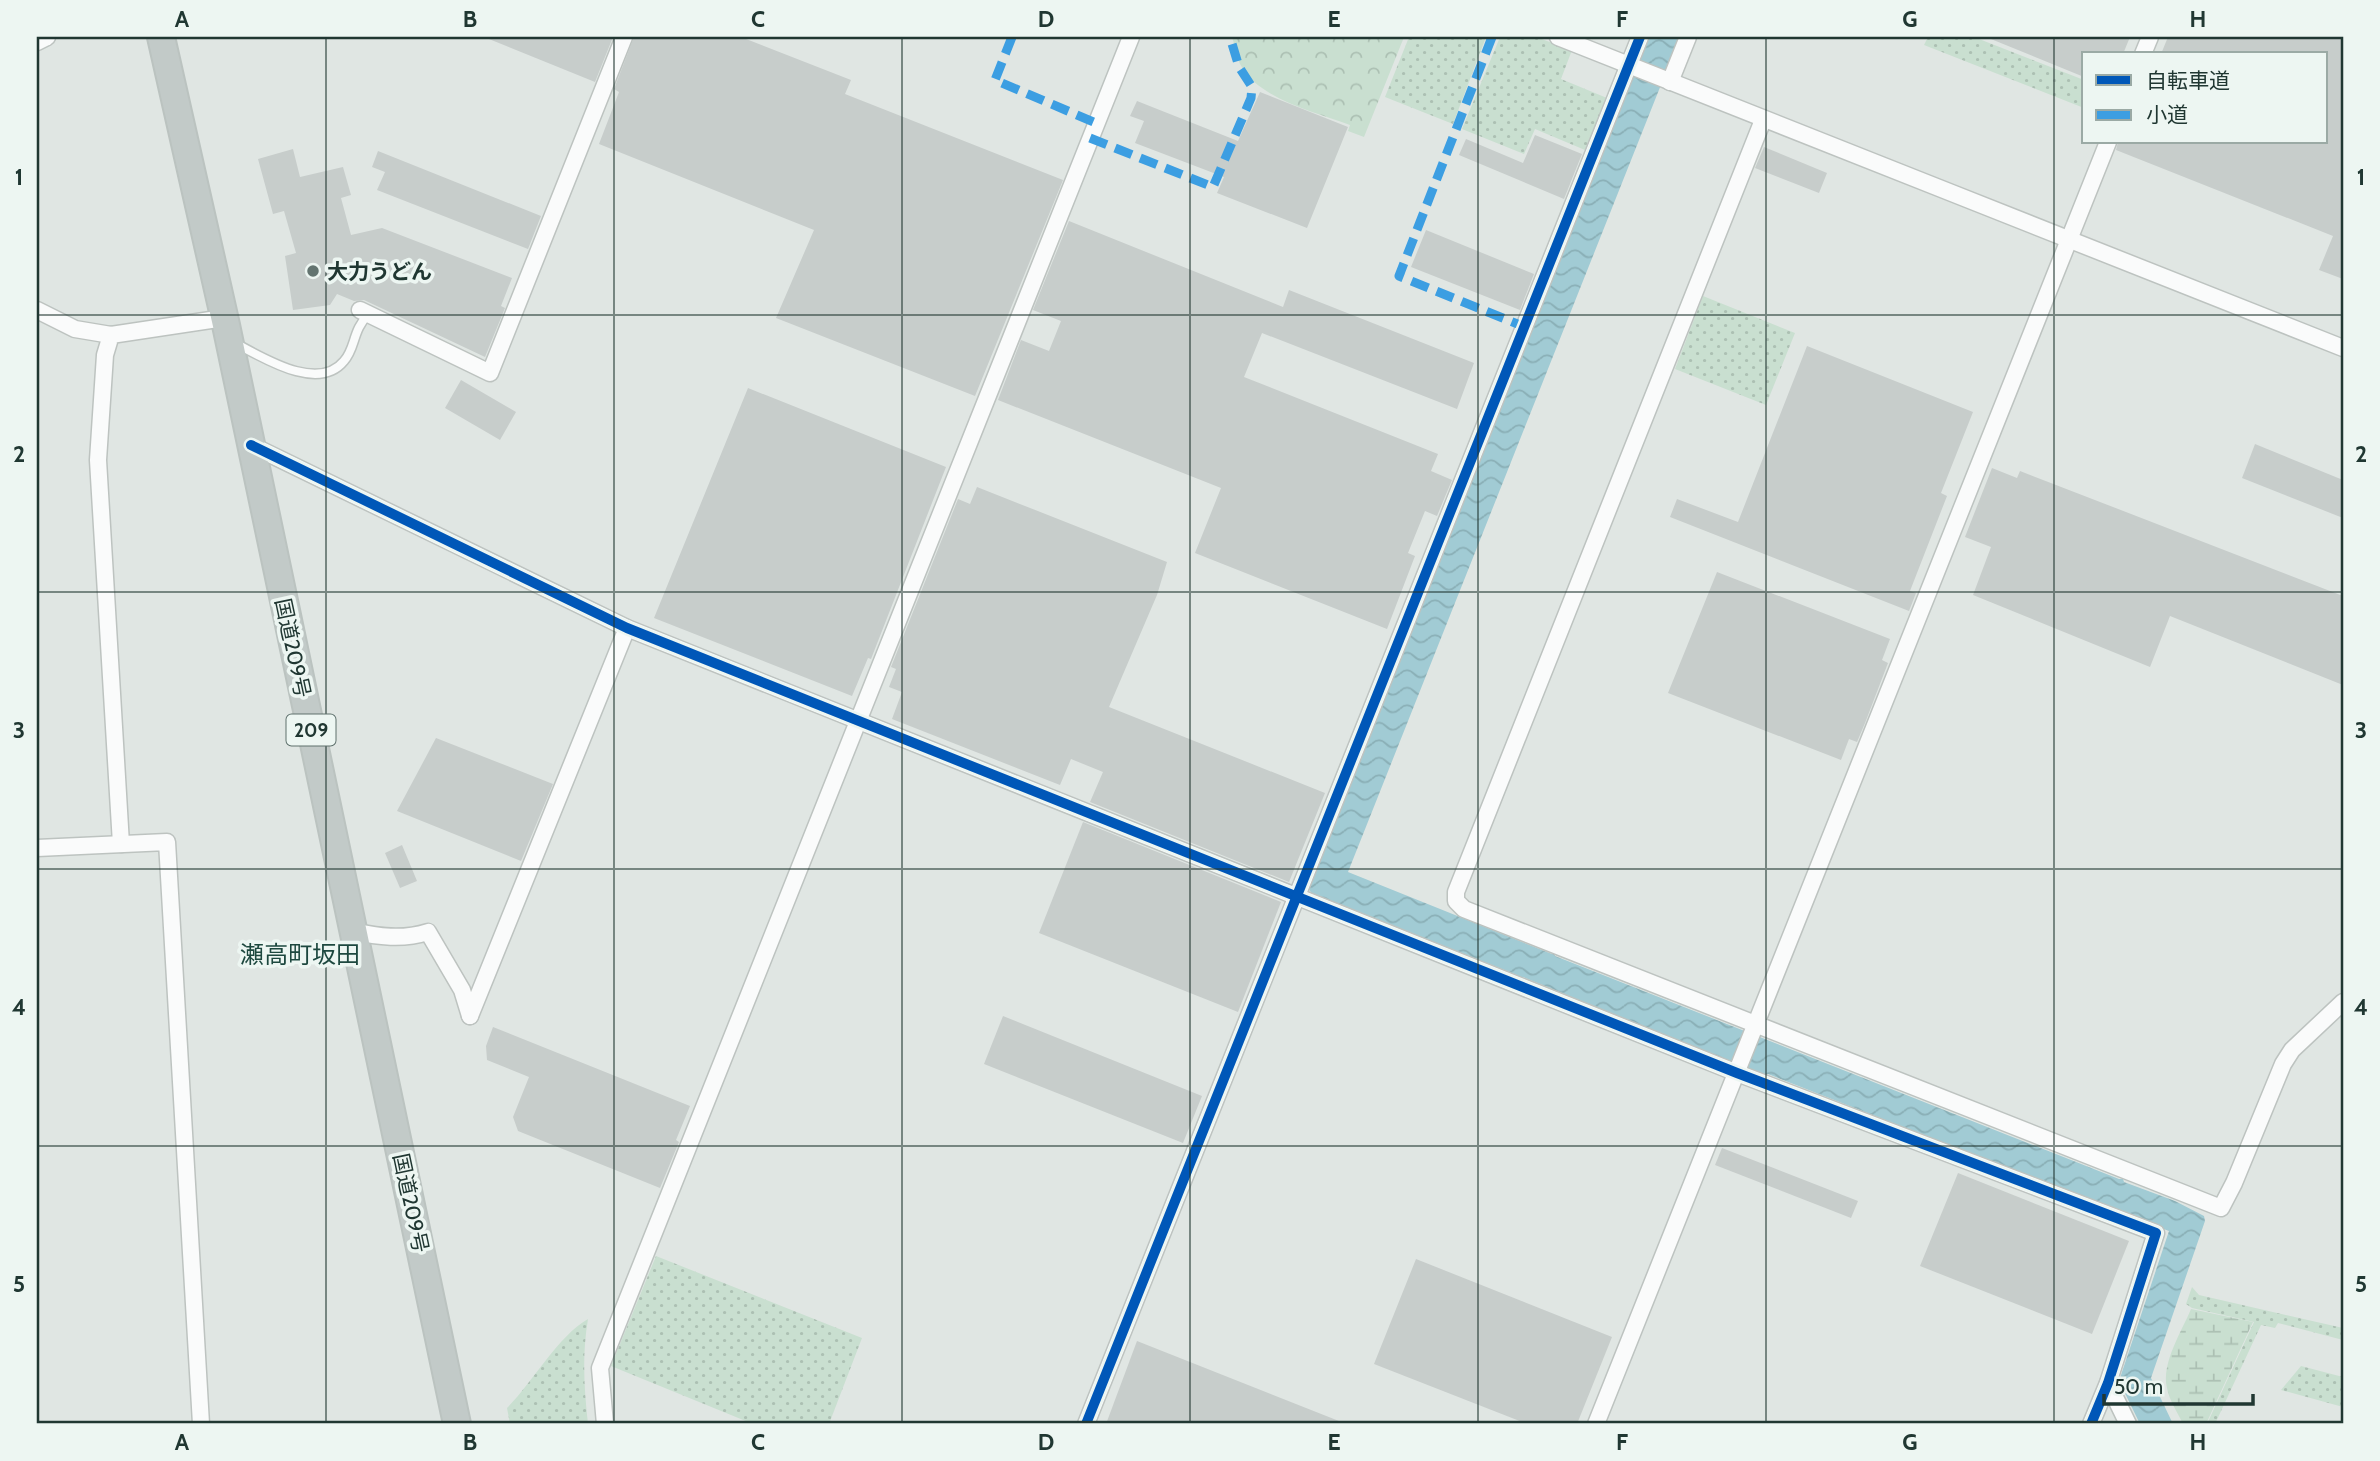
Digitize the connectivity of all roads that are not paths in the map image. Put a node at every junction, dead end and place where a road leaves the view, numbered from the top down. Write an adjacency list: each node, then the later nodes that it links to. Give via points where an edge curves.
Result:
1 (47, 37): 8 (street)
2 (161, 37): 16 (highway, 国道209号 / 209)
3 (624, 37): 15 (street, via 490,373)
4 (1130, 37): 21 (street)
5 (1558, 37): 9 (street)
6 (1640, 37): 9 (street)
7 (1688, 37): 10 (street)
8 (37, 42)
9 (1629, 65): 10 (street); 24 (street)
10 (1670, 82): 11 (street)
11 (1763, 120): 13 (street); 27 (street, via 1456,892 1464,909)
12 (2107, 144): 13 (street)
13 (2070, 238): 18 (street); 27 (street)
14 (37, 310): 17 (street, via 75,329)
15 (365, 312): 16 (lane, via 345,361 318,375 280,365)
16 (226, 329): 17 (street); 19 (highway, 国道209号 / 209)
17 (111, 335): 22 (street, via 98,460)
18 (2343, 348)
19 (251, 445): 20 (street); 25 (highway, 国道209号 / 209)
20 (627, 628): 21 (street); 25 (street, via 470,1016 462,990 428,932 413,937 375,936)
21 (858, 721): 24 (street); 32 (street, via 600,1368)
22 (121, 844): 23 (street); 30 (street, via 167,842)
23 (37, 848)
24 (1297, 896): 28 (street); 33 (street)
25 (353, 930): 31 (highway, 国道209号 / 209)
26 (2343, 1002): 27 (street, via 2283,1064 2221,1208)
27 (1757, 1026): 28 (street)
28 (1737, 1073): 29 (street, via 2156,1233); 34 (street)
29 (2108, 1383): 35 (street); 36 (street)
30 (201, 1424)
31 (457, 1424)
32 (605, 1424)
33 (1086, 1424)
34 (1597, 1424)
35 (2091, 1424)
36 (2128, 1424)

